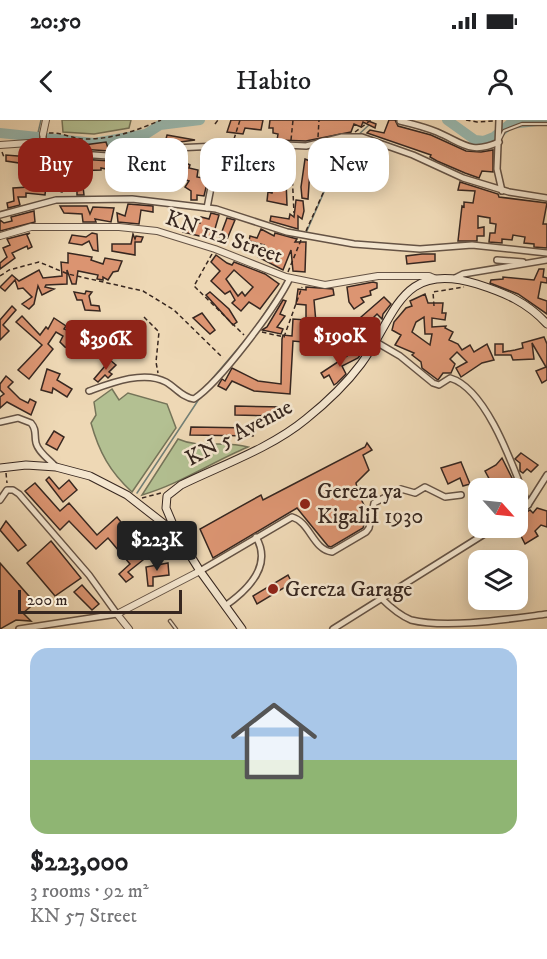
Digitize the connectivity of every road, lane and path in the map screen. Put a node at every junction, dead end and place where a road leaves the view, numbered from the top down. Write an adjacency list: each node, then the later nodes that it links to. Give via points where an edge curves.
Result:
1 (46, 120): 13 (street)
2 (161, 120): 13 (path, via 142,130 110,137 85,139 56,132)
3 (218, 120): 11 (path)
4 (240, 120): 16 (path)
5 (293, 120): 17 (path)
6 (319, 120): 18 (path)
7 (371, 120): 14 (path)
8 (466, 120): 9 (path)
9 (498, 120): 20 (street)
10 (400, 121): 20 (street, via 436,131 473,149)
11 (215, 124)
12 (547, 124): 20 (lane, via 509,128)
13 (43, 134): 15 (street)
14 (349, 136): 19 (street); 26 (street, via 373,140); 33 (path)
15 (43, 138)
16 (236, 138)
17 (292, 138)
18 (318, 138)
19 (342, 138)
20 (499, 142): 26 (street, via 497,169)
21 (0, 145): 22 (street); 25 (path)
22 (18, 146)
23 (200, 148): 24 (street)
24 (93, 154)
25 (4, 157)
26 (502, 190): 29 (street)
27 (211, 192): 30 (street)
28 (293, 192): 31 (path)
29 (547, 198)
30 (207, 208): 32 (street, via 132,199 66,199); 33 (street)
31 (294, 213)
32 (0, 215)
33 (303, 235): 36 (street, via 372,246 420,249 472,245); 41 (path)
34 (0, 236): 35 (street, KN 112 Street, via 30,227 119,227 156,231)
35 (214, 249): 41 (street, KN 112 Street); 50 (path, via 194,286)
36 (547, 253)
37 (497, 260): 39 (street)
38 (547, 260): 39 (street)
39 (528, 262): 42 (street)
40 (0, 276): 52 (path, via 39,262 68,274 143,291 174,310)
41 (288, 278): 44 (street, KN 112 Street); 49 (street)
42 (455, 278): 43 (main road, KN 5 Avenue); 48 (main road, KN 5 Avenue, via 518,299)
43 (436, 279): 44 (street, KN 112 Street, via 378,276 326,285); 51 (main road, KN 5 Avenue, via 400,298)
44 (305, 281): 49 (path, via 284,337)
45 (468, 287): 46 (path, via 433,292)
46 (434, 306)
47 (144, 316): 53 (path, via 159,332 156,362)
48 (547, 324)
49 (256, 330): 53 (street, via 194,399)
50 (244, 335)
51 (376, 342): 59 (street, via 433,383 456,379 478,400); 66 (main road, KN 5 Avenue, via 350,378 305,420 173,490 165,501)
52 (223, 358)
53 (160, 379): 54 (street, via 124,380)
54 (89, 391)
55 (0, 422): 56 (street, via 18,418 31,423 39,450)
56 (56, 466): 57 (main road); 64 (main road, via 90,476)
57 (3, 467): 60 (path)
58 (547, 475): 65 (street)
59 (517, 478)
60 (7, 490): 63 (street); 72 (street, via 19,494 89,574)
61 (168, 491): 64 (path, KN 5 Avenue)
62 (460, 495): 67 (street, via 445,497 424,487 415,493 401,489 374,503 366,532 332,552 323,550 304,524 292,517)
63 (0, 500)
64 (136, 501): 66 (main road)
65 (528, 506)
66 (177, 534): 69 (main road)
67 (256, 537): 69 (street); 71 (street, via 263,551 257,572 244,591)
68 (478, 538): 70 (street)
69 (200, 571): 71 (main road); 72 (street)
70 (381, 598): 73 (street, via 399,614 423,624 465,625); 79 (street)
71 (225, 606): 78 (main road)
72 (117, 614): 75 (street); 76 (street)
73 (547, 614)
74 (170, 621): 77 (lane)
75 (19, 629)
76 (129, 629)
77 (176, 629)
78 (242, 629)
79 (333, 629)

